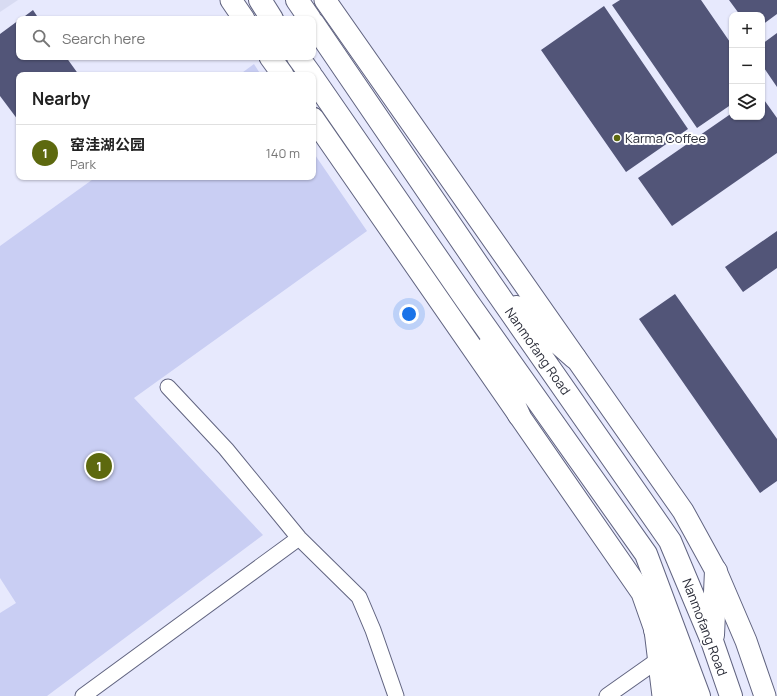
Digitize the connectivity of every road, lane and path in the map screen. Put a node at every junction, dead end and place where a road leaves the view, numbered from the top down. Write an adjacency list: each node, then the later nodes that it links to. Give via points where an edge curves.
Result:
1 (232, 0): 5 (street)
2 (260, 0): 6 (main road)
3 (297, 0): 7 (main road)
4 (325, 0): 17 (street)
5 (242, 16)
6 (270, 16)
7 (308, 16)
8 (316, 28): 15 (main road, Nanmofang Road)
9 (272, 60): 11 (street)
10 (300, 60): 12 (main road)
11 (281, 72)
12 (309, 72)
13 (316, 82): 16 (main road)
14 (316, 122): 19 (street)
15 (491, 284): 17 (main road); 23 (main road, Nanmofang Road, via 670,541)
16 (467, 301): 19 (main road); 30 (main road, via 646,554)
17 (575, 358): 21 (street, via 683,512)
18 (168, 387): 20 (street, via 226,449)
19 (519, 416): 22 (street, via 642,593)
20 (299, 538): 25 (street); 26 (street, via 359,597)
21 (716, 571): 23 (main road); 32 (street, via 746,641)
22 (655, 630): 24 (street); 29 (main road)
23 (712, 641): 31 (main road, Nanmofang Road)
24 (658, 660): 27 (street); 28 (street)
25 (83, 696)
26 (396, 696)
27 (607, 696)
28 (663, 696)
29 (681, 696)
30 (699, 696)
31 (731, 696)
32 (765, 696)

